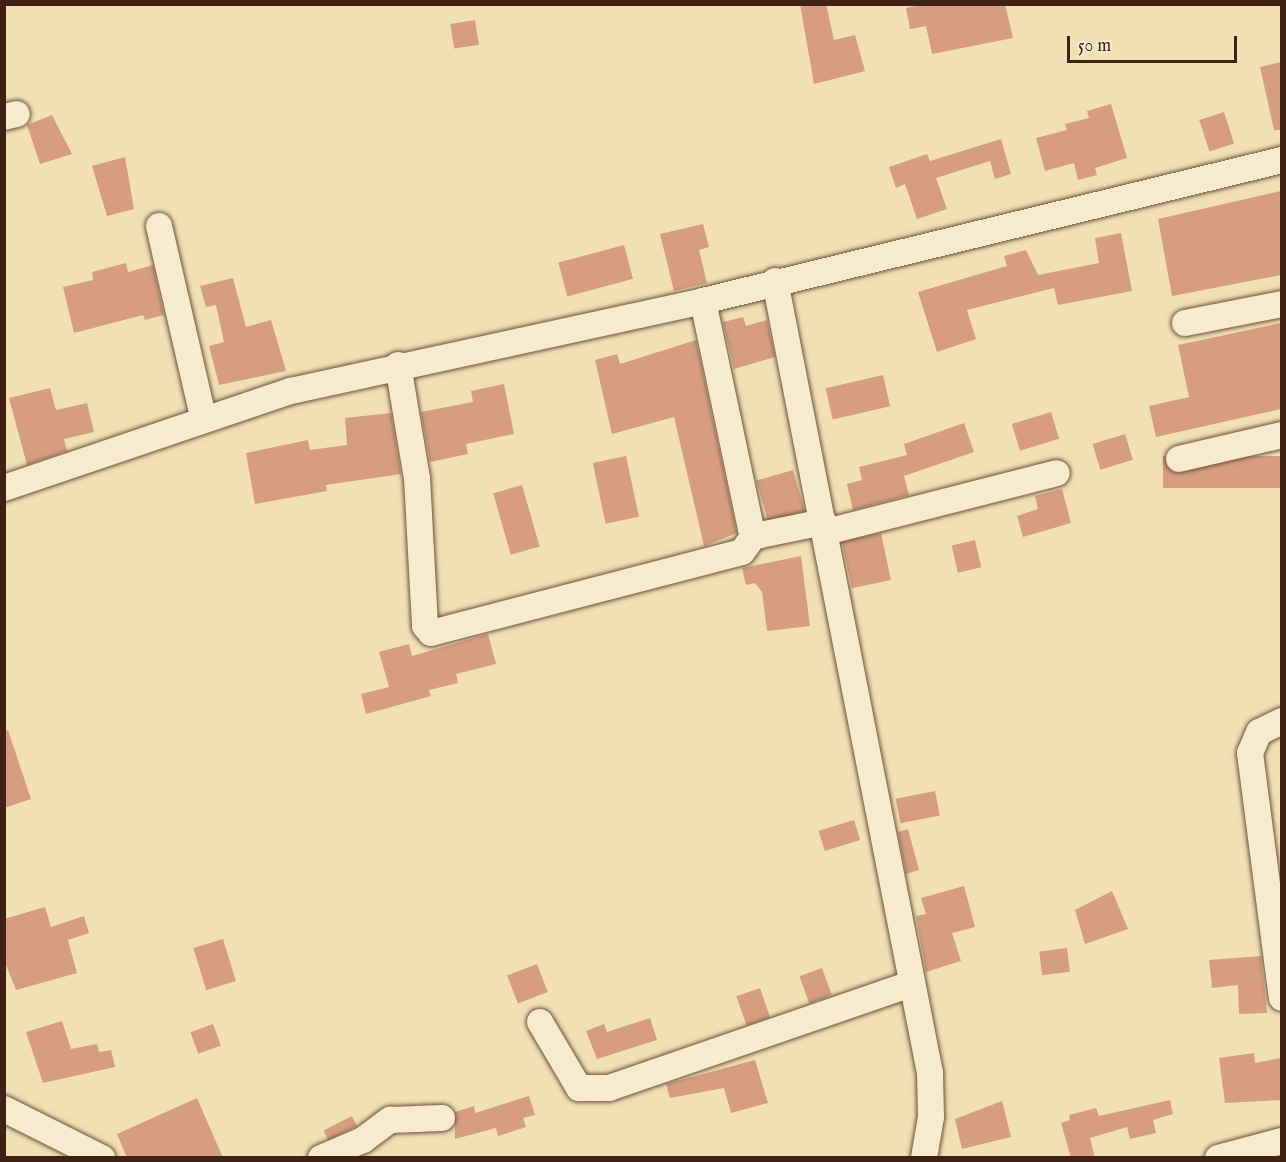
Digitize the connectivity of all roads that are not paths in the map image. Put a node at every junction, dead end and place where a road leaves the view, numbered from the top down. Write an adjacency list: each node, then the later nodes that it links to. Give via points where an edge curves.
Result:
1 (1281, 160): 3 (street)
2 (159, 226): 8 (street)
3 (775, 281): 4 (street); 13 (street)
4 (703, 301): 7 (street); 14 (street)
5 (1281, 304): 6 (street)
6 (1185, 323)
7 (398, 365): 8 (street); 14 (street, via 417,478 427,631 479,623 742,552)
8 (203, 417): 12 (street)
9 (1281, 435): 10 (street)
10 (1179, 459)
11 (1057, 473): 13 (street)
12 (4, 488)
13 (825, 527): 14 (street); 16 (street)
14 (756, 533)
15 (1281, 721): 17 (street, via 1259,732 1250,753)
16 (910, 984): 18 (street, via 609,1088 579,1088); 24 (street, via 932,1096)
17 (1281, 998)
18 (540, 1022)
19 (4, 1109): 22 (street)
20 (442, 1118): 23 (street, via 390,1120)
21 (1281, 1141): 25 (street)
22 (102, 1158)
23 (321, 1158)
24 (924, 1158)
25 (1218, 1158)

